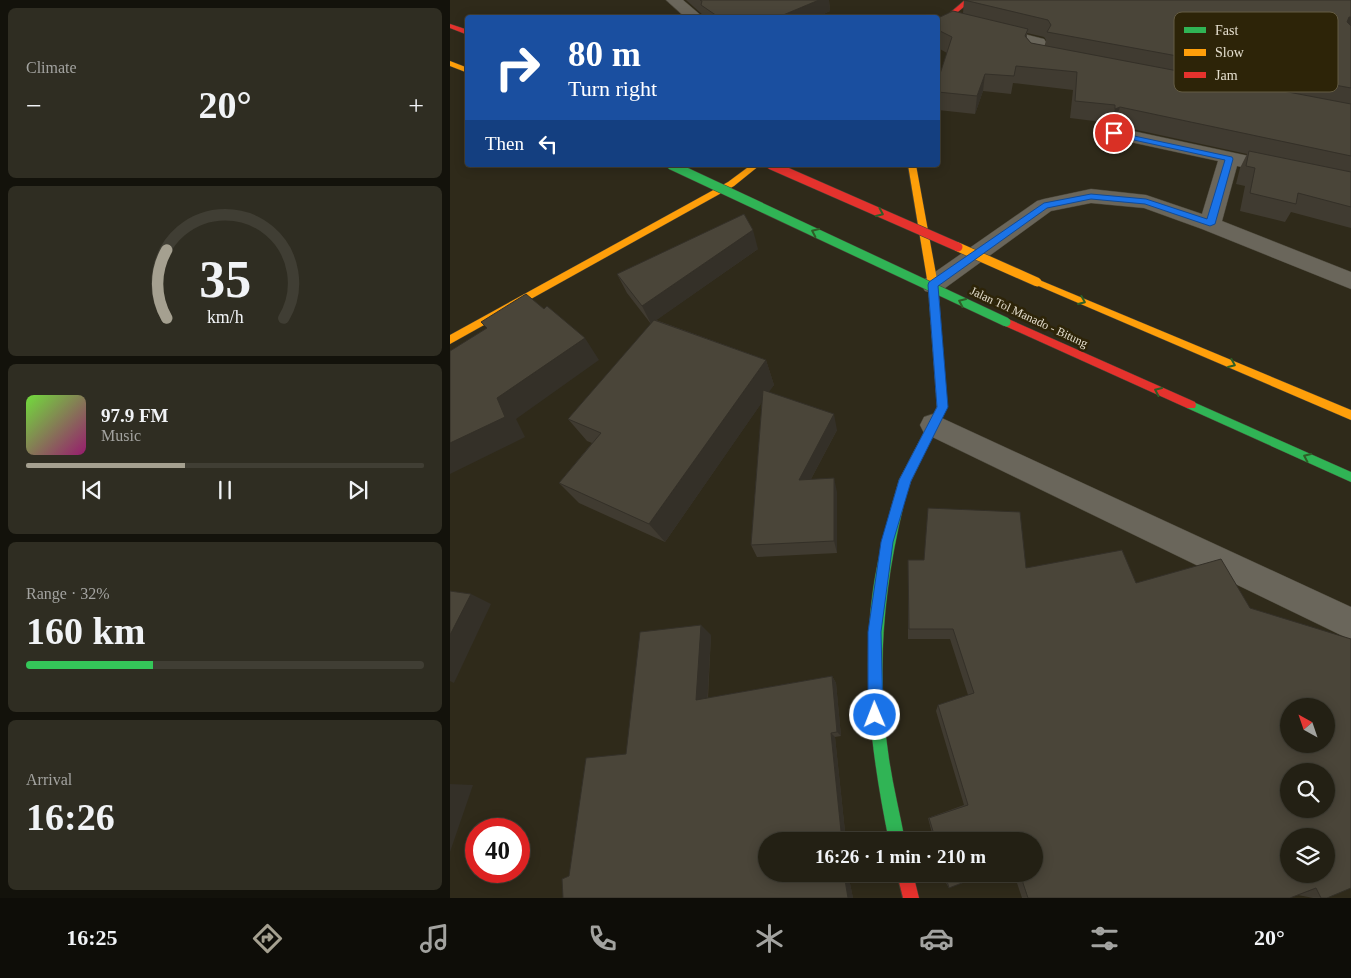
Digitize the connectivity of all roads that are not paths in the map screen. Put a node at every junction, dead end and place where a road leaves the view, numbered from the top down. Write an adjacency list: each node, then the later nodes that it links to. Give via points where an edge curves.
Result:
1 (674, 0): 3 (street)
2 (969, 0): 4 (main road)
3 (692, 15)
4 (956, 24): 7 (street, via 1038,42 1034,55)
5 (450, 26): 6 (main road)
6 (465, 33)
7 (1074, 62)
8 (450, 63): 9 (main road)
9 (465, 70)
10 (1114, 133): 11 (street)
11 (1229, 159): 16 (street); 17 (street)
12 (675, 167): 23 (main road, Jalan Tol Manado - Bitung, one-way to 12, bridge, via 1006,322)
13 (753, 167): 20 (main road, via 722,189)
14 (776, 167): 21 (main road, one-way to 21, bridge, via 1037,282)
15 (912, 167): 19 (main road)
16 (1351, 184)
17 (1210, 224): 18 (street); 19 (street, via 1146,202 1091,196 1044,206)
18 (1351, 281)
19 (933, 285): 22 (main road, via 942,407)
20 (450, 340)
21 (1351, 414)
22 (933, 425): 24 (street); 25 (main road, via 905,480 887,542 875,632 875,715)
23 (1351, 477)
24 (1351, 624)
25 (895, 832)
26 (907, 882): 27 (main road)
27 (911, 898)

